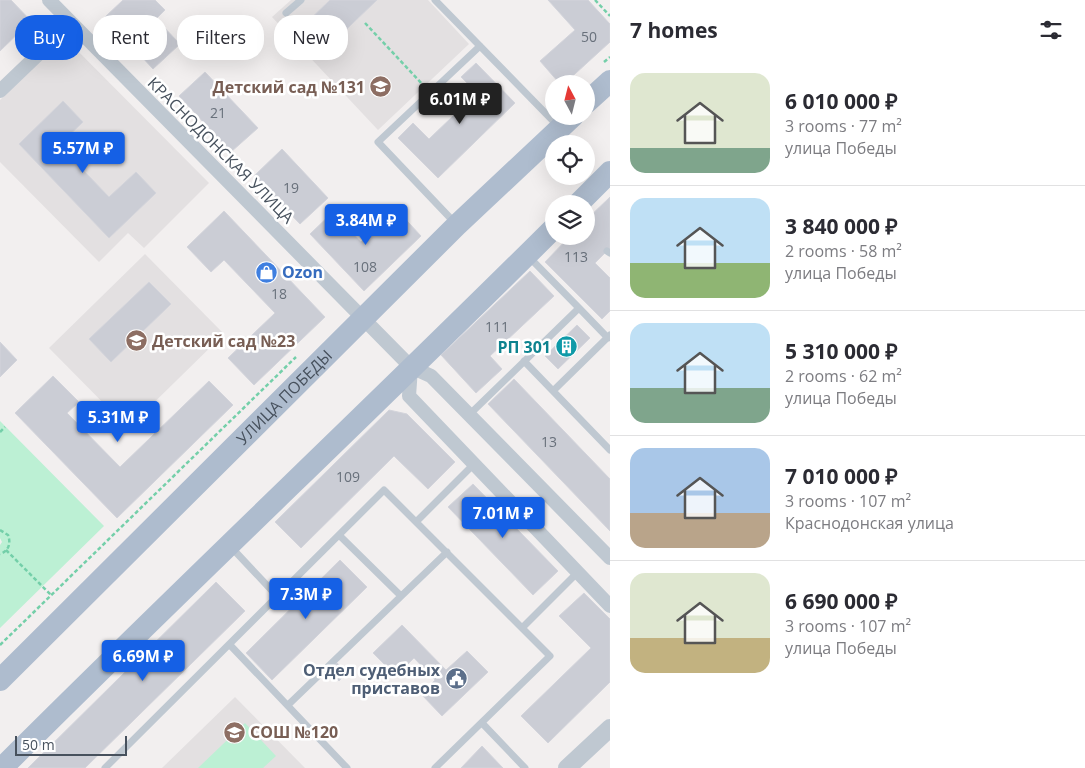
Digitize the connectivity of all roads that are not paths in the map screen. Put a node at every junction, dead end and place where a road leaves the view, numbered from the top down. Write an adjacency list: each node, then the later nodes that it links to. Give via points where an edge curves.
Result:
1 (49, 0): 5 (street, КРАСНОДОНСКАЯ УЛИЦА)
2 (300, 0): 4 (lane)
3 (435, 0): 7 (lane)
4 (286, 13)
5 (63, 15)
6 (83, 35): 20 (street, КРАСНОДОНСКАЯ УЛИЦА)
7 (480, 46): 12 (lane); 16 (lane, via 378,142)
8 (32, 60): 10 (street)
9 (610, 81): 11 (main road)
10 (0, 91)
11 (595, 95)
12 (545, 103)
13 (563, 125): 16 (main road, УЛИЦА ПОБЕДЫ)
14 (610, 172): 15 (main road)
15 (587, 195)
16 (457, 225): 20 (main road, УЛИЦА ПОБЕДЫ)
17 (545, 237): 18 (main road)
18 (527, 255): 19 (lane); 23 (main road)
19 (579, 308): 21 (lane); 22 (lane)
20 (362, 318): 23 (street, КРАСНОДОНСКАЯ УЛИЦА); 39 (main road, УЛИЦА ПОБЕДЫ)
21 (609, 336): 24 (lane)
22 (524, 361): 24 (lane); 25 (lane)
23 (411, 367): 25 (street, КРАСНОДОНСКАЯ УЛИЦА, via 431,376); 27 (street, via 409,396); 30 (main road)
24 (553, 392): 26 (lane)
25 (469, 415): 32 (street, КРАСНОДОНСКАЯ УЛИЦА)
26 (610, 450)
27 (474, 464): 28 (lane); 33 (street)
28 (416, 522): 29 (lane, via 384,490); 31 (lane)
29 (339, 534): 34 (lane); 35 (lane)
30 (229, 545): 35 (lane); 43 (main road)
31 (446, 552): 34 (lane); 37 (lane)
32 (610, 558)
33 (578, 572): 36 (street); 37 (lane)
34 (400, 595): 40 (lane)
35 (278, 596): 38 (lane)
36 (610, 606)
37 (522, 628): 41 (lane, via 550,656)
38 (230, 645): 40 (lane); 44 (lane)
39 (0, 680)
40 (288, 705): 45 (lane)
41 (482, 723): 46 (lane); 47 (lane)
42 (610, 728): 48 (street)
43 (2, 768)
44 (105, 768)
45 (348, 768)
46 (434, 768)
47 (525, 768)
48 (568, 768)

